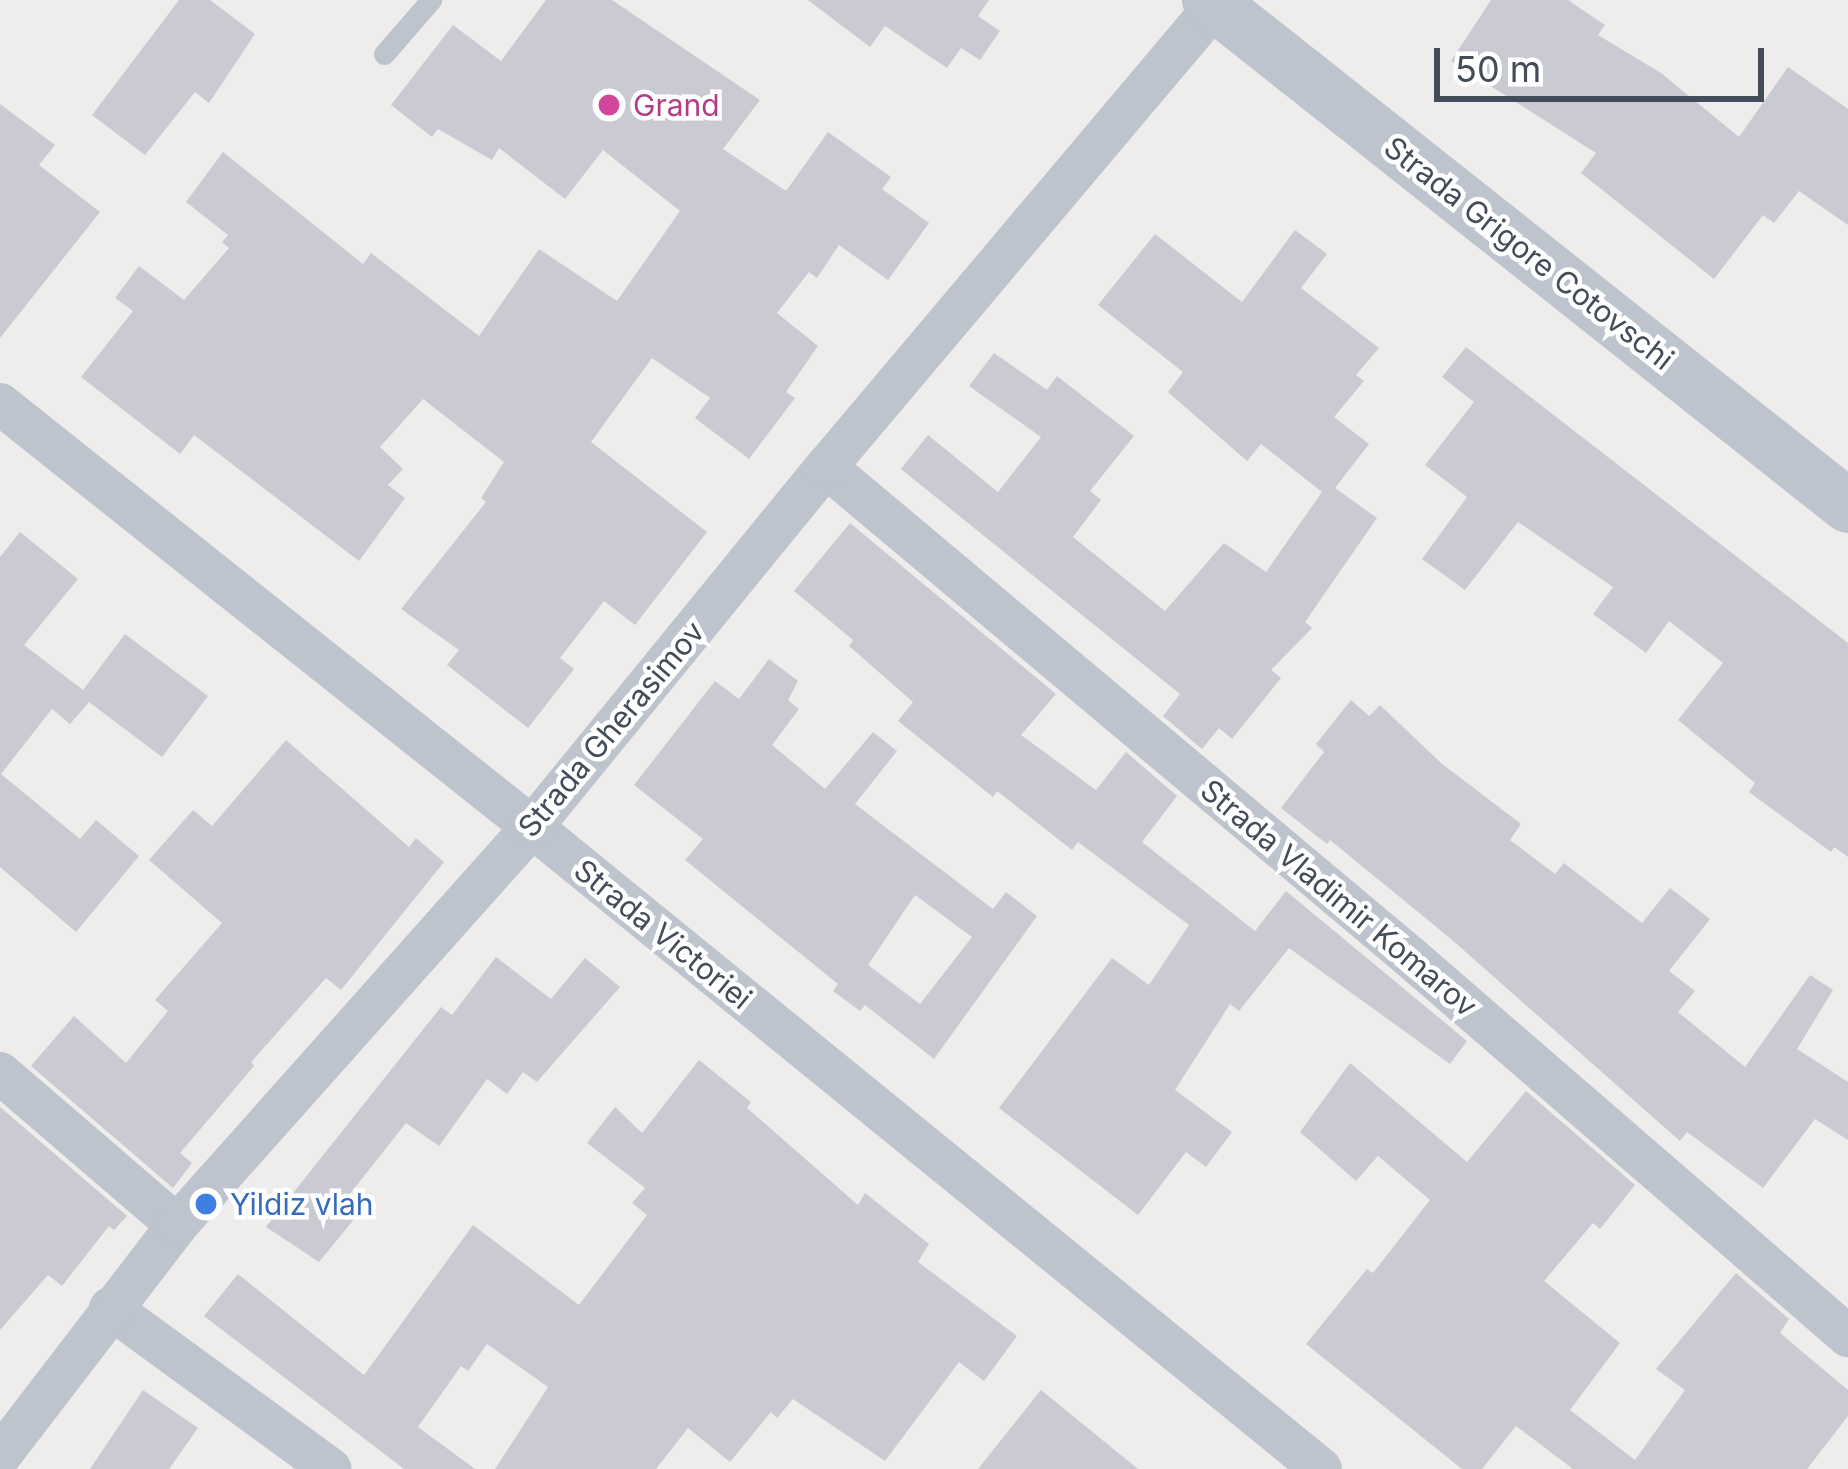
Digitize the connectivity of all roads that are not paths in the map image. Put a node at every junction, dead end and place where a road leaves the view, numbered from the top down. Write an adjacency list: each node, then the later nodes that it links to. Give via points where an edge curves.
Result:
1 (430, 0): 3 (lane)
2 (1215, 2): 5 (street, Strada Gherasimov); 6 (street, Strada Grigore Cotovschi)
3 (384, 54)
4 (0, 404): 7 (street, Strada Victoriei)
5 (826, 467): 7 (street, Strada Gherasimov); 11 (street, Strada Vladimir Komarov)
6 (1848, 506)
7 (532, 827): 9 (street, Strada Gherasimov); 14 (street, Strada Victoriei)
8 (0, 1072): 9 (street)
9 (177, 1225): 10 (street, Strada Gherasimov)
10 (110, 1308): 12 (street, Strada Gherasimov); 13 (street)
11 (1848, 1336)
12 (0, 1456)
13 (331, 1469)
14 (1321, 1469)

